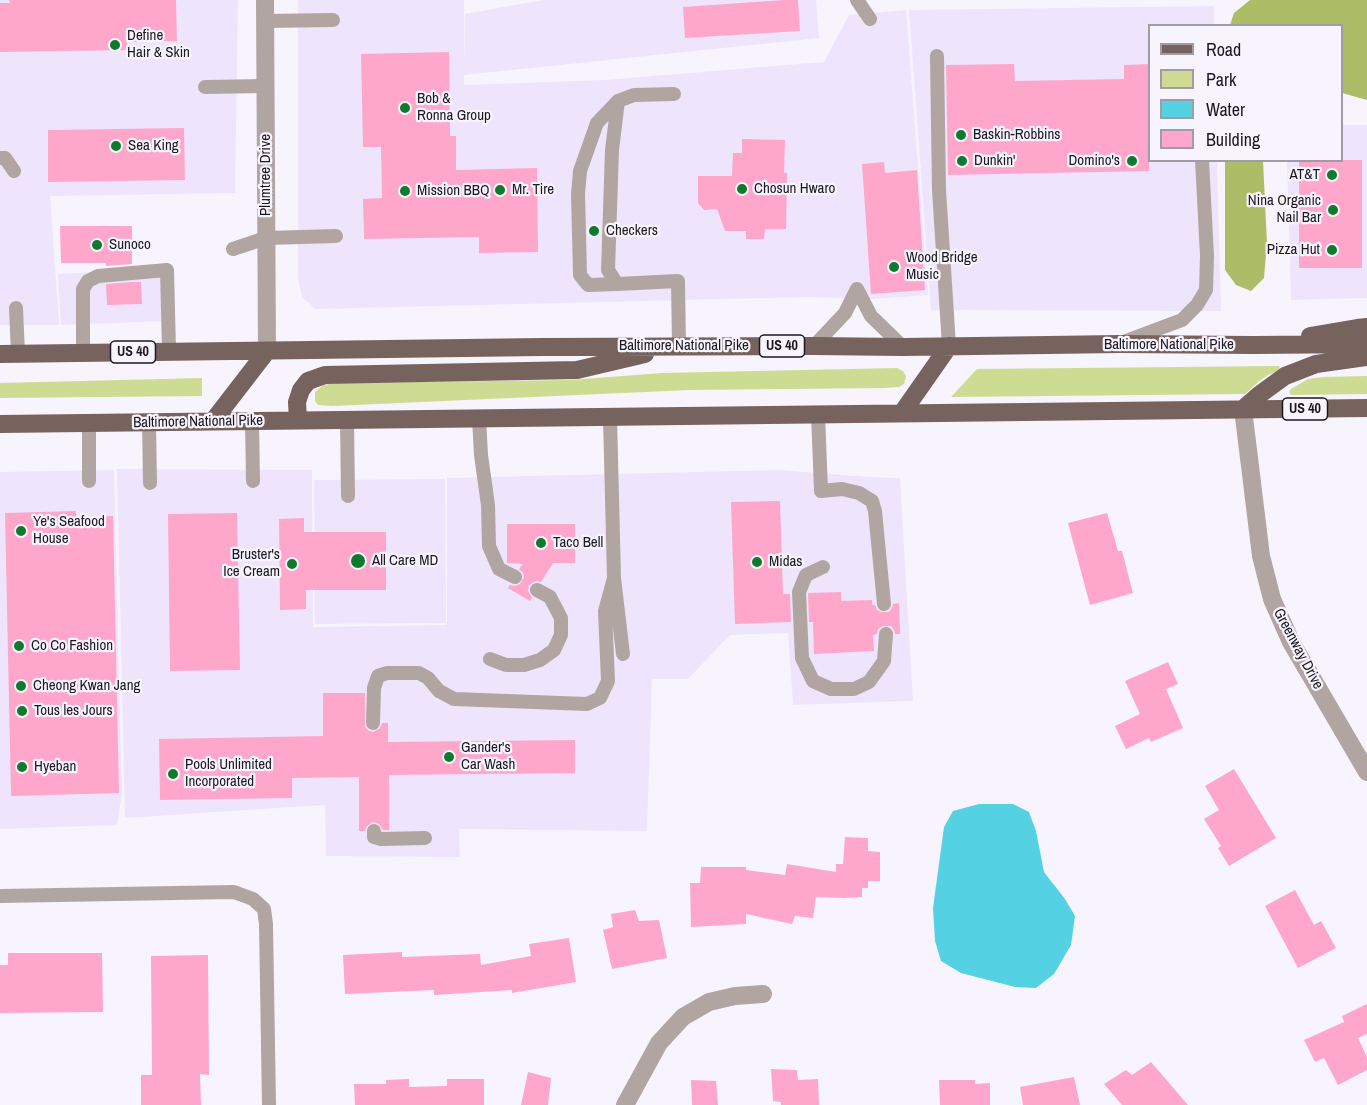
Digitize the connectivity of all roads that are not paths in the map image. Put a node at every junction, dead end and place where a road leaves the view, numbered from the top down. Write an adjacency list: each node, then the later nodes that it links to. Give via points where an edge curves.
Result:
1 (265, 0): 5 (street, Plumtree Drive)
2 (857, 0): 4 (lane)
3 (333, 20): 5 (lane)
4 (870, 20)
5 (265, 21): 7 (street, Plumtree Drive)
6 (937, 56): 25 (lane, via 939,190)
7 (266, 86): 8 (lane); 15 (street, Plumtree Drive)
8 (205, 87)
9 (674, 94): 10 (lane, via 634,95)
10 (618, 101): 17 (lane, via 612,150 608,270); 17 (lane, via 597,123 580,171 578,194 580,275 588,285)
11 (0, 158): 13 (lane, via 5,158)
12 (1202, 162): 20 (lane, via 1206,290 1182,320)
13 (14, 171)
14 (336, 236): 15 (lane)
15 (266, 238): 16 (lane); 28 (street, Plumtree Drive)
16 (233, 249)
17 (617, 284): 23 (lane, via 678,281)
18 (16, 308): 30 (lane)
19 (1367, 327): 22 (main road)
20 (1119, 344): 22 (main road, Baltimore National Pike / US 40); 25 (main road, Baltimore National Pike / US 40)
21 (1367, 344): 22 (main road, Baltimore National Pike / US 40)
22 (1254, 345)
23 (679, 346): 24 (main road, Baltimore National Pike / US 40); 28 (main road, Baltimore National Pike / US 40); 38 (main road, via 577,370 325,375 308,381 300,390)
24 (814, 346): 26 (main road, Baltimore National Pike / US 40); 26 (lane, via 845,313 857,289 871,316)
25 (949, 346): 26 (main road, Baltimore National Pike / US 40); 34 (main road)
26 (903, 347)
27 (168, 351): 28 (main road, Baltimore National Pike / US 40); 29 (main road, Baltimore National Pike / US 40); 29 (lane, via 167,270 98,276 88,281 83,290)
28 (267, 351): 42 (main road)
29 (83, 353): 30 (main road, Baltimore National Pike / US 40)
30 (9, 354)
31 (1367, 357): 33 (main road, via 1316,364 1285,376)
32 (1367, 408): 33 (main road, Baltimore National Pike / US 40)
33 (1243, 409): 34 (main road, Baltimore National Pike / US 40); 58 (street, Greenway Drive, via 1261,556 1272,599 1291,642)
34 (902, 413): 35 (main road, Baltimore National Pike / US 40)
35 (818, 414): 36 (main road, Baltimore National Pike / US 40); 53 (lane, via 821,491 842,489 872,501)
36 (610, 417): 37 (main road, Baltimore National Pike / US 40); 51 (lane)
37 (479, 418): 39 (main road, Baltimore National Pike / US 40); 50 (lane, via 489,546 499,569)
38 (298, 420): 39 (main road, Baltimore National Pike / US 40); 40 (main road, Baltimore National Pike / US 40)
39 (347, 420): 48 (lane)
40 (252, 421): 42 (main road, Baltimore National Pike / US 40); 46 (lane)
41 (148, 422): 42 (main road, Baltimore National Pike / US 40); 43 (main road, Baltimore National Pike / US 40); 47 (lane)
42 (213, 422)
43 (89, 423): 44 (main road, Baltimore National Pike / US 40); 45 (lane)
44 (0, 424)
45 (89, 481)
46 (253, 481)
47 (150, 483)
48 (348, 496)
49 (823, 567): 54 (lane, via 806,575 799,592 802,658 813,681 831,689 854,689 870,682 884,661)
50 (514, 577)
51 (614, 578): 55 (lane); 57 (lane, via 605,611 608,681 600,698 587,704 454,699 439,692 419,673 387,673 378,676 374,688)
52 (537, 590): 56 (lane, via 550,597 561,618 561,635 554,650 524,665 506,665)
53 (884, 604)
54 (886, 634)
55 (623, 654)
56 (490, 659)
57 (373, 723)
58 (1367, 772)
59 (374, 831): 60 (lane, via 374,837 381,839)
60 (425, 838)
61 (0, 896): 63 (lane, via 234,892 253,899 264,909 266,924)
62 (763, 994): 64 (street, via 709,1002 683,1017 659,1043)
63 (269, 1105)
64 (624, 1105)

